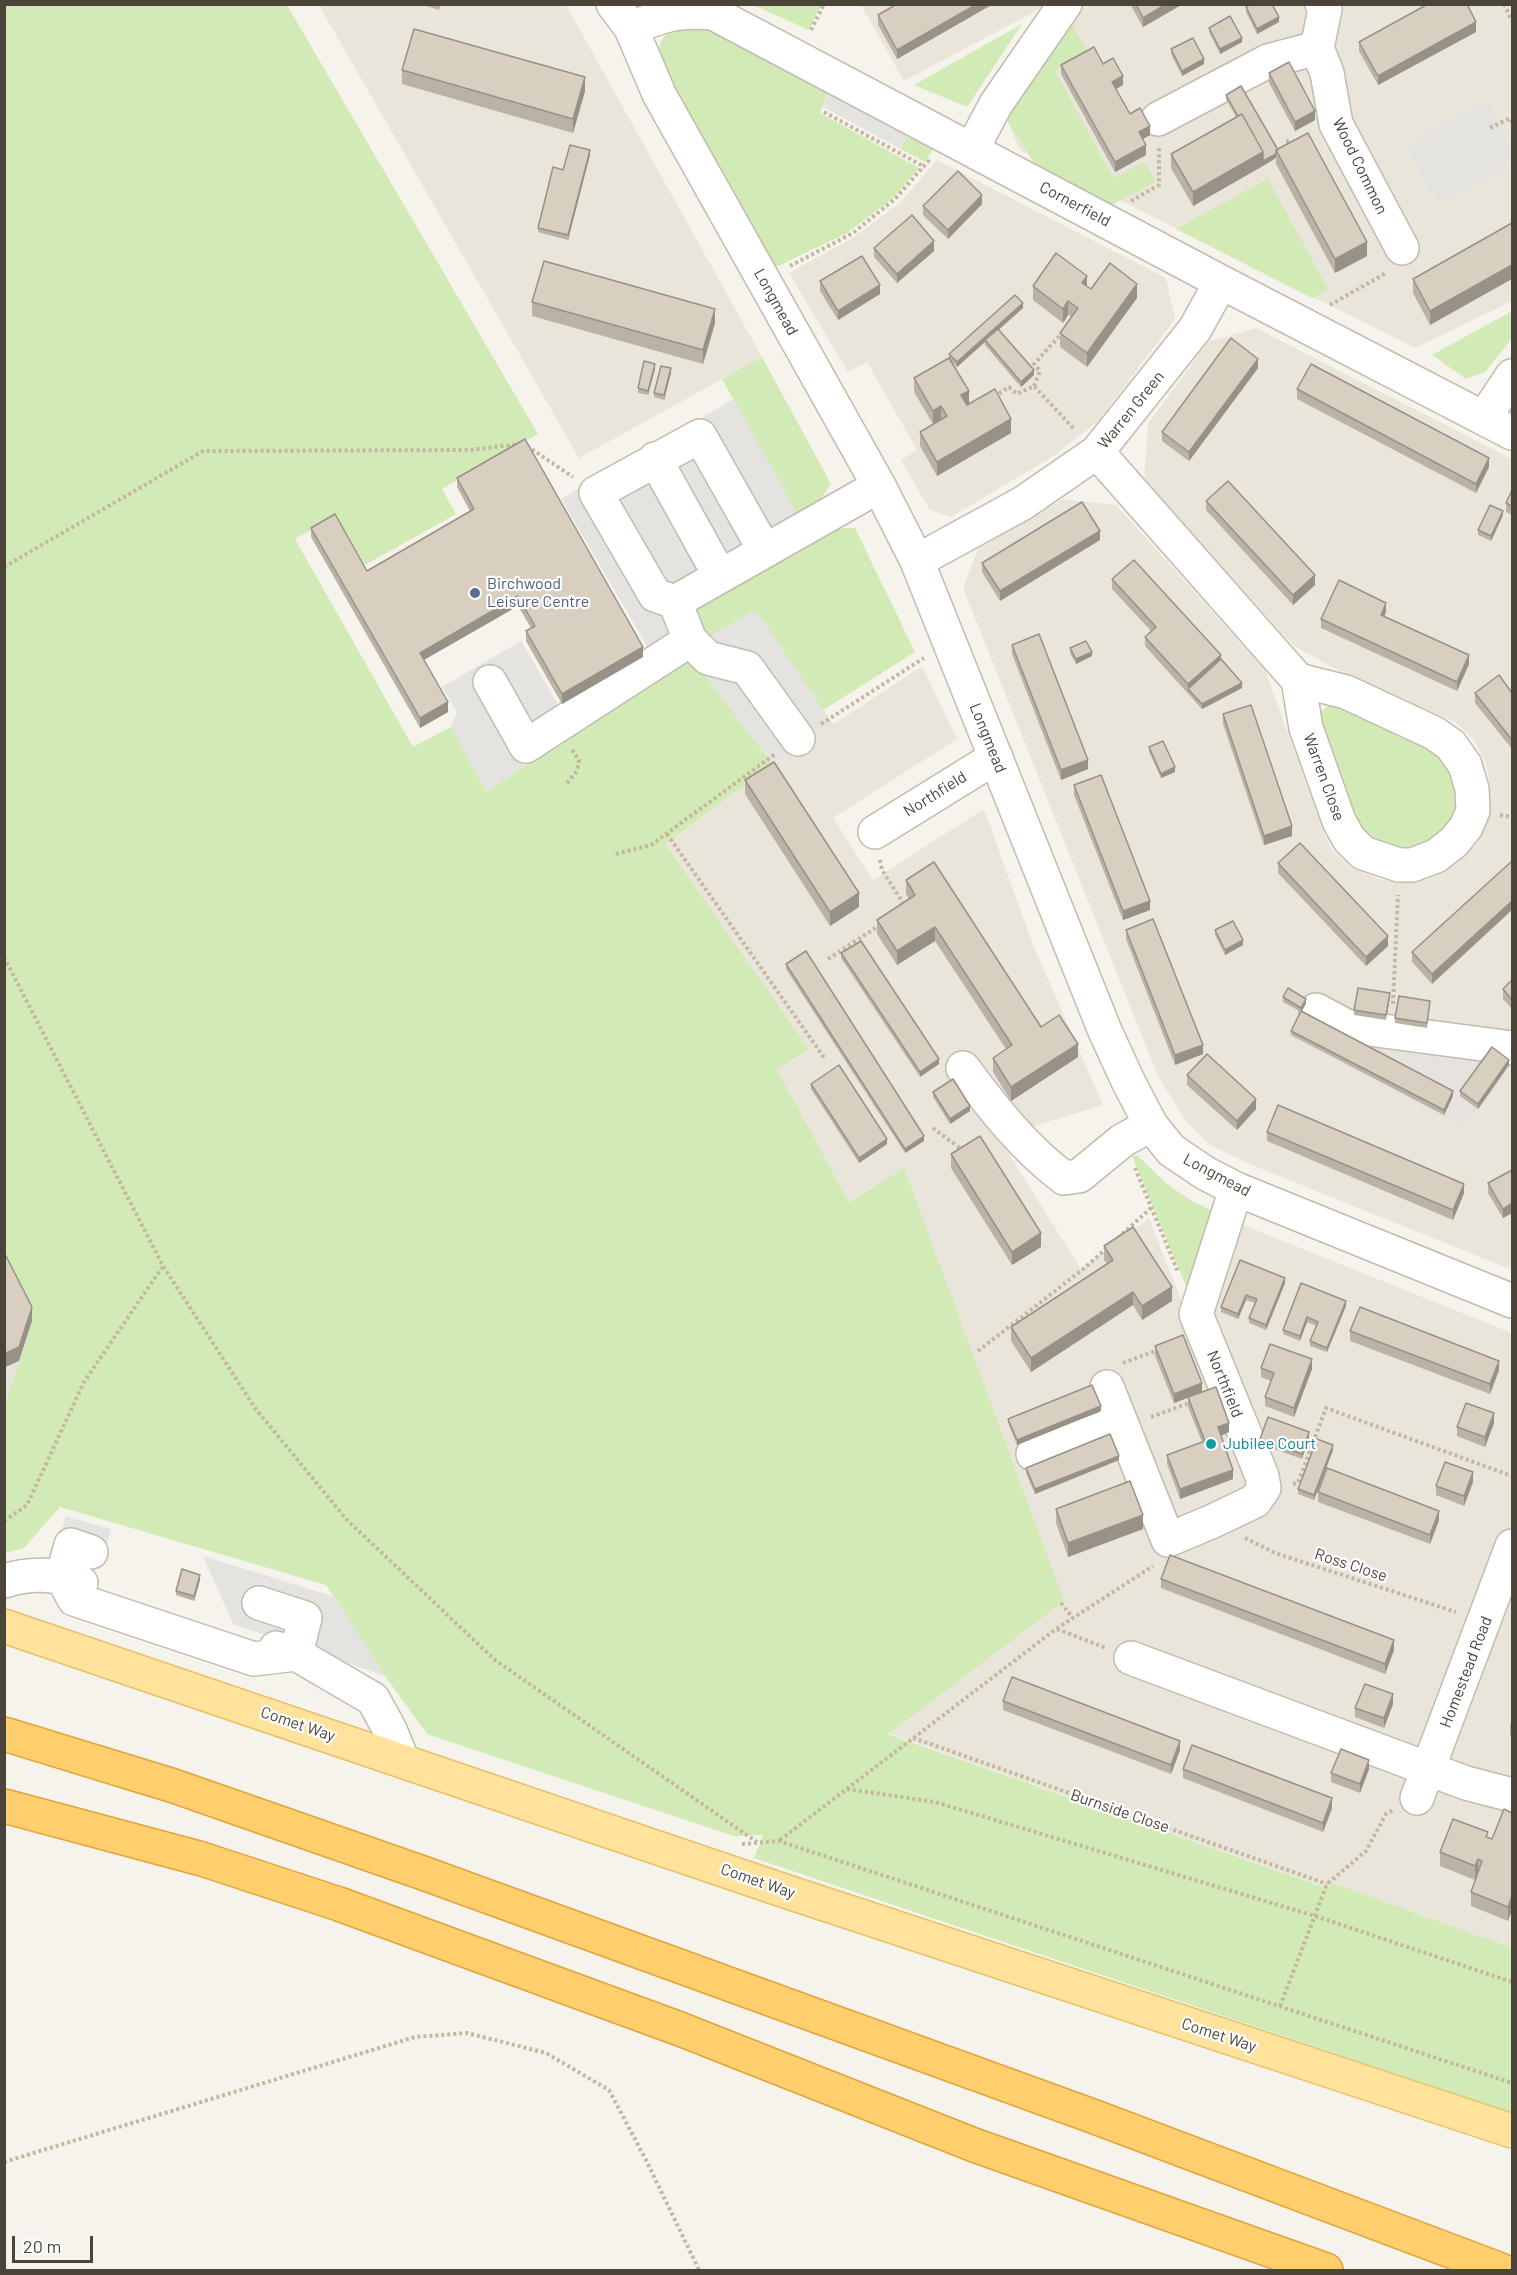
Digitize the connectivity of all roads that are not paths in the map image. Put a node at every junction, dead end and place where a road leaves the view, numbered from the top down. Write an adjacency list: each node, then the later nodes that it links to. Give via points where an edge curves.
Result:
1 (1065, 4): 6 (street, via 996,104)
2 (1327, 6): 4 (street)
3 (622, 16): 6 (street, Cornerfield, via 713,13); 14 (street, Longmead, via 659,94)
4 (1317, 48): 5 (street, via 1268,61); 7 (street, Wood Common, via 1327,72 1336,124)
5 (1158, 119)
6 (959, 143): 8 (street, Cornerfield)
7 (1402, 248)
8 (1221, 282): 10 (street, Cornerfield); 12 (street, Warren Green, via 1195,328)
9 (1512, 376): 10 (street)
10 (1484, 418): 11 (street, Cornerfield)
11 (1512, 433)
12 (1097, 452): 16 (street, Warren Green, via 1023,503); 20 (street)
13 (655, 459): 15 (street, via 700,436); 17 (street); 18 (street, via 596,493 655,595)
14 (879, 486): 15 (street); 16 (street, Longmead)
15 (765, 551): 17 (street)
16 (917, 561): 23 (street, Longmead)
17 (720, 576): 18 (street)
18 (675, 602): 19 (street)
19 (690, 640): 21 (street, via 526,746); 22 (street, via 708,658 747,668)
20 (1298, 680): 20 (street, Warren Close, via 1346,692 1434,733 1451,745 1466,765 1473,811 1454,842 1436,856 1412,865 1399,865 1363,853 1349,839 1306,728)
21 (490, 682)
22 (798, 739)
23 (996, 757): 24 (street, Northfield); 28 (street, Longmead, via 1105,1030)
24 (875, 832)
25 (1316, 1010): 26 (street, via 1346,1026)
26 (1512, 1048)
27 (963, 1068): 28 (street, via 1004,1122 1064,1178 1079,1176)
28 (1137, 1132): 29 (street, Longmead)
29 (1236, 1189): 30 (street, Longmead); 32 (street, Northfield, via 1196,1314 1264,1488 1255,1501 1168,1540)
30 (1512, 1301)
31 (1107, 1387): 32 (street)
32 (1122, 1425): 33 (street)
33 (1033, 1454)
34 (1512, 1546): 45 (street, Homestead Road)
35 (91, 1551): 36 (street, via 71,1545)
36 (62, 1576): 37 (street, via 26,1574); 40 (street)
37 (4, 1581)
38 (259, 1603): 40 (street, via 304,1618)
39 (4, 1626): 44 (main road, Comet Way)
40 (296, 1654): 44 (street, via 373,1699)
41 (1131, 1658): 45 (street)
42 (4, 1734): 46 (highway)
43 (4, 1742): 46 (highway)
44 (402, 1759): 49 (main road, Comet Way, via 779,1889)
45 (1423, 1783): 47 (street, via 1466,1783)
46 (174, 1786): 51 (highway, via 894,2044)
47 (1512, 1795)
48 (4, 1806): 50 (highway, via 202,1859 339,1904 680,2029 974,2145)
49 (1512, 2131)
50 (1326, 2271)
51 (1501, 2271)

